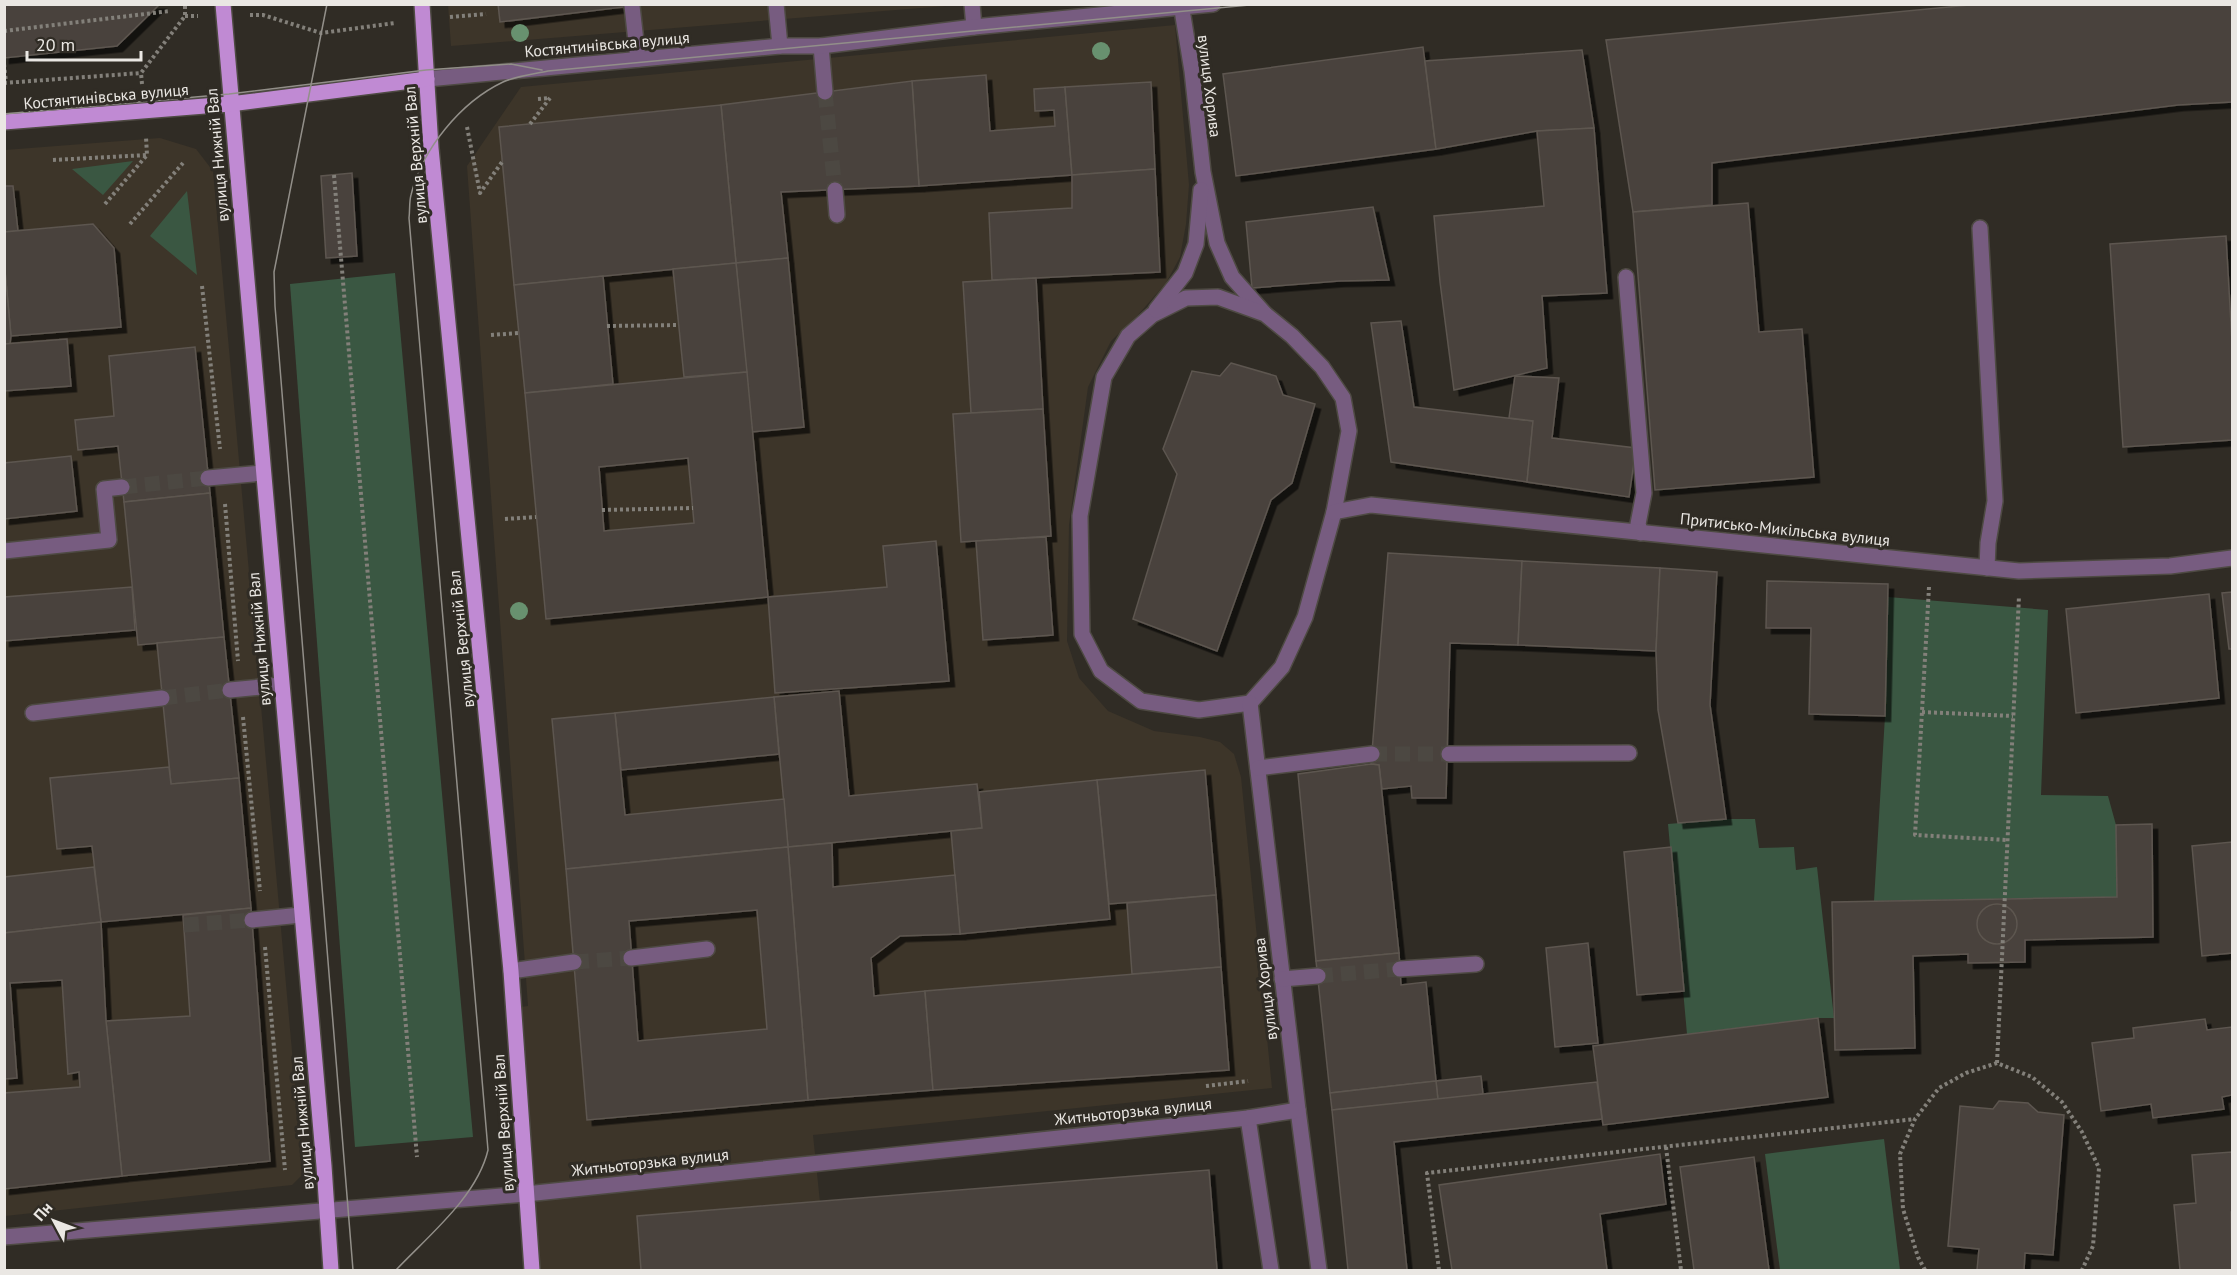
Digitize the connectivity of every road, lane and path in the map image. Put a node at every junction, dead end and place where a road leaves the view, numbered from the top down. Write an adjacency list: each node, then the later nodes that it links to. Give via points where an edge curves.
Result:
1 (185, 4): 19 (path, via 185,16 141,73)
2 (223, 4): 22 (main road, вулиця Нижній Вал)
3 (776, 4): 14 (street)
4 (972, 4): 12 (street)
5 (1213, 4): 7 (street, Костянтинівська вулиця)
6 (632, 6): 16 (street)
7 (1181, 6): 12 (street, Костянтинівська вулиця); 29 (street, вулиця Хорива)
8 (170, 11): 13 (path)
9 (423, 12): 10 (path); 11 (path, via 321,33); 18 (main road, вулиця Верхній Вал)
10 (486, 14)
11 (263, 15)
12 (974, 27): 15 (street, Костянтинівська вулиця)
13 (4, 31)
14 (780, 46): 15 (street, Костянтинівська вулиця); 16 (street, Костянтинівська вулиця)
15 (821, 46): 20 (street)
16 (638, 59): 18 (street, Костянтинівська вулиця)
17 (4, 64): 19 (path)
18 (427, 79): 22 (main road, Костянтинівська вулиця); 77 (main road, вулиця Верхній Вал)
19 (5, 82)
20 (825, 92)
21 (550, 98): 24 (path)
22 (230, 104): 23 (main road, Костянтинівська вулиця); 44 (main road, вулиця Нижній Вал)
23 (4, 122)
24 (531, 124)
25 (467, 127): 27 (path, via 480,193)
26 (53, 160): 32 (path, via 147,155)
27 (502, 162)
28 (183, 163): 34 (path)
29 (1203, 172): 38 (street, вулиця Хорива, via 1217,243 1232,277); 39 (street, вулиця Хорива, via 1196,244 1185,273)
30 (334, 175): 87 (path)
31 (835, 190): 33 (street)
32 (105, 204)
33 (837, 215)
34 (130, 224)
35 (1980, 228): 55 (street, via 1995,501)
36 (1626, 277): 52 (street, via 1644,493 1638,524)
37 (202, 286): 45 (path)
38 (1265, 314): 39 (street, via 1218,297 1186,298); 49 (street, via 1322,367 1343,398 1349,431)
39 (1152, 315): 61 (street, via 1128,336 1104,377 1080,516 1082,634 1101,671 1141,701 1198,710)
40 (679, 325): 41 (path)
41 (608, 326)
42 (519, 333): 43 (path)
43 (490, 335)
44 (263, 473): 45 (street); 58 (main road, вулиця Нижній Вал)
45 (215, 478): 59 (path)
46 (122, 487): 53 (street, via 104,489 109,540)
47 (693, 508): 48 (path)
48 (602, 510)
49 (1334, 512): 52 (street, Притисько-Микільська вулиця, via 1371,505); 61 (street, via 1305,617 1282,666)
50 (537, 517): 51 (path)
51 (505, 519)
52 (1641, 533): 55 (street, Притисько-Микільська вулиця)
53 (4, 551)
54 (2232, 558): 56 (street, Притисько-Микільська вулиця, via 2170,566)
55 (1987, 568): 56 (street, Притисько-Микільська вулиця)
56 (2019, 571): 64 (path)
57 (1929, 584): 62 (path)
58 (281, 685): 59 (street); 70 (main road, вулиця Нижній Вал)
59 (235, 690): 71 (path)
60 (162, 698): 63 (street)
61 (1250, 703): 68 (street, вулиця Хорива)
62 (1922, 712): 64 (path); 69 (path, via 1915,835)
63 (33, 713)
64 (2013, 716): 69 (path)
65 (1629, 753): 67 (street)
66 (1372, 754): 68 (street)
67 (1449, 754)
68 (1258, 768): 79 (street, вулиця Хорива)
69 (2007, 840): 80 (path)
70 (302, 915): 71 (street); 90 (main road, вулиця Нижній Вал)
71 (257, 919): 88 (path)
72 (707, 949): 73 (street)
73 (631, 958)
74 (574, 962): 77 (street)
75 (1476, 964): 76 (street)
76 (1400, 969)
77 (511, 971): 89 (main road, вулиця Верхній Вал)
78 (1318, 976): 79 (street)
79 (1282, 979): 83 (street, вулиця Хорива)
80 (1997, 1063): 85 (path, via 1966,1073 1939,1088); 99 (path, via 2032,1077 2062,1102 2099,1168 2093,1246)
81 (1248, 1081): 82 (path)
82 (1206, 1086)
83 (1298, 1110): 84 (street, Житньоторзька вулиця); 95 (street, вулиця Хорива)
84 (1248, 1118): 89 (street, Житньоторзька вулиця); 94 (street)
85 (1915, 1119): 86 (path); 98 (path, via 1900,1154 1903,1209)
86 (1666, 1147): 96 (path, via 1427,1173); 97 (path)
87 (417, 1157)
88 (285, 1170)
89 (526, 1194): 90 (street, Житньоторзька вулиця); 93 (main road, вулиця Верхній Вал)
90 (327, 1209): 91 (street, Житньоторзька вулиця); 92 (main road, вулиця Нижній Вал)
91 (4, 1238)
92 (331, 1270)
93 (532, 1270)
94 (1271, 1270)
95 (1319, 1270)
96 (1439, 1270)
97 (1681, 1270)
98 (1924, 1270)
99 (2082, 1270)

